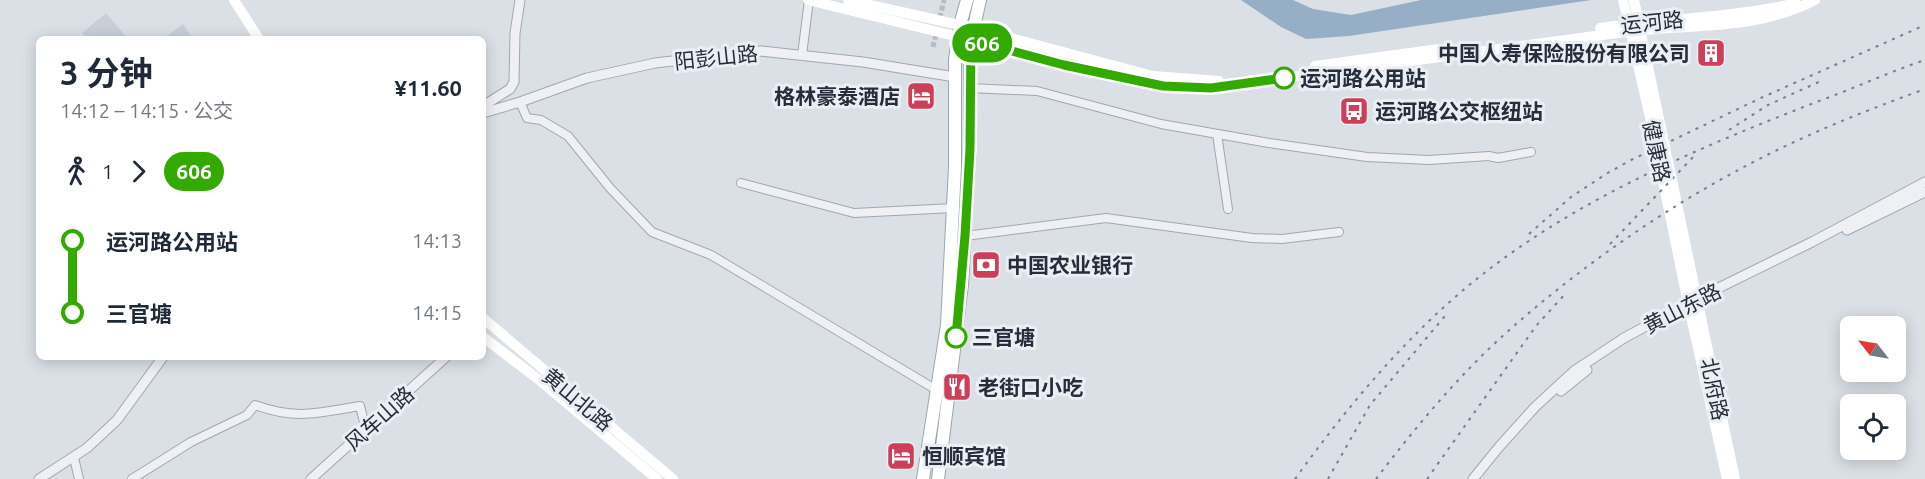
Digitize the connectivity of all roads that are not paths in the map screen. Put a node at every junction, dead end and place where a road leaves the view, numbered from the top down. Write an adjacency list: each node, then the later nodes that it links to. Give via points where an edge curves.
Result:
1 (234, 0): 13 (main road)
2 (520, 0): 18 (street, via 514,82 510,89)
3 (808, 0): 11 (main road); 14 (street)
4 (848, 0): 11 (main road)
5 (967, 0): 11 (main road)
6 (980, 0): 12 (main road)
7 (1798, 0): 10 (main road, 运河路, via 1737,14)
8 (1815, 0): 10 (main road, 运河路, via 1742,24)
9 (1629, 3): 10 (main road, 健康路)
10 (1634, 27): 12 (main road, 运河路, via 1211,88 1163,86 1064,65); 29 (main road, 健康路)
11 (959, 31): 12 (main road, 运河路); 15 (main road)
12 (972, 34): 16 (main road)
13 (257, 36)
14 (802, 55): 15 (street, 阳彭山路); 17 (street, 阳彭山路, via 761,51 655,63 587,78)
15 (955, 77): 25 (main road)
16 (970, 88): 20 (street, via 1038,91 1161,124); 28 (main road)
17 (520, 102): 19 (street, 阳彭山路); 34 (street, via 527,118 541,120 568,136 652,232 711,255)
18 (486, 104)
19 (486, 111)
20 (1217, 134): 21 (street, via 1367,158 1498,158); 26 (street)
21 (1531, 152)
22 (1925, 182): 29 (street, 黄山东路)
23 (741, 183): 25 (street, via 854,213)
24 (1925, 192): 29 (street, 黄山东路)
25 (954, 208): 34 (main road, via 947,325)
26 (1228, 209)
27 (1339, 232): 28 (street, via 1282,239 1252,238 1106,218)
28 (965, 236): 35 (main road)
29 (1692, 304): 46 (street, 黄山东路, via 1624,338 1574,371 1535,407); 47 (street, 黄山东路, via 1580,375 1542,409); 48 (main road, 北府路); 49 (main road, 北府路)
30 (486, 321): 43 (main road, 黄山北路)
31 (486, 339): 42 (main road, 黄山北路)
32 (161, 360): 37 (street, via 117,420)
33 (443, 360): 36 (street, 风车山路)
34 (937, 391): 35 (street); 44 (main road)
35 (949, 396): 45 (main road)
36 (366, 429): 40 (street, via 360,406 304,416 255,405 247,416 191,442); 41 (street, 风车山路)
37 (74, 458): 38 (street); 39 (street)
38 (39, 479)
39 (79, 479)
40 (132, 479)
41 (311, 479)
42 (657, 479)
43 (673, 479)
44 (924, 479)
45 (938, 479)
46 (1473, 479)
47 (1480, 479)
48 (1727, 479)
49 (1735, 479)

